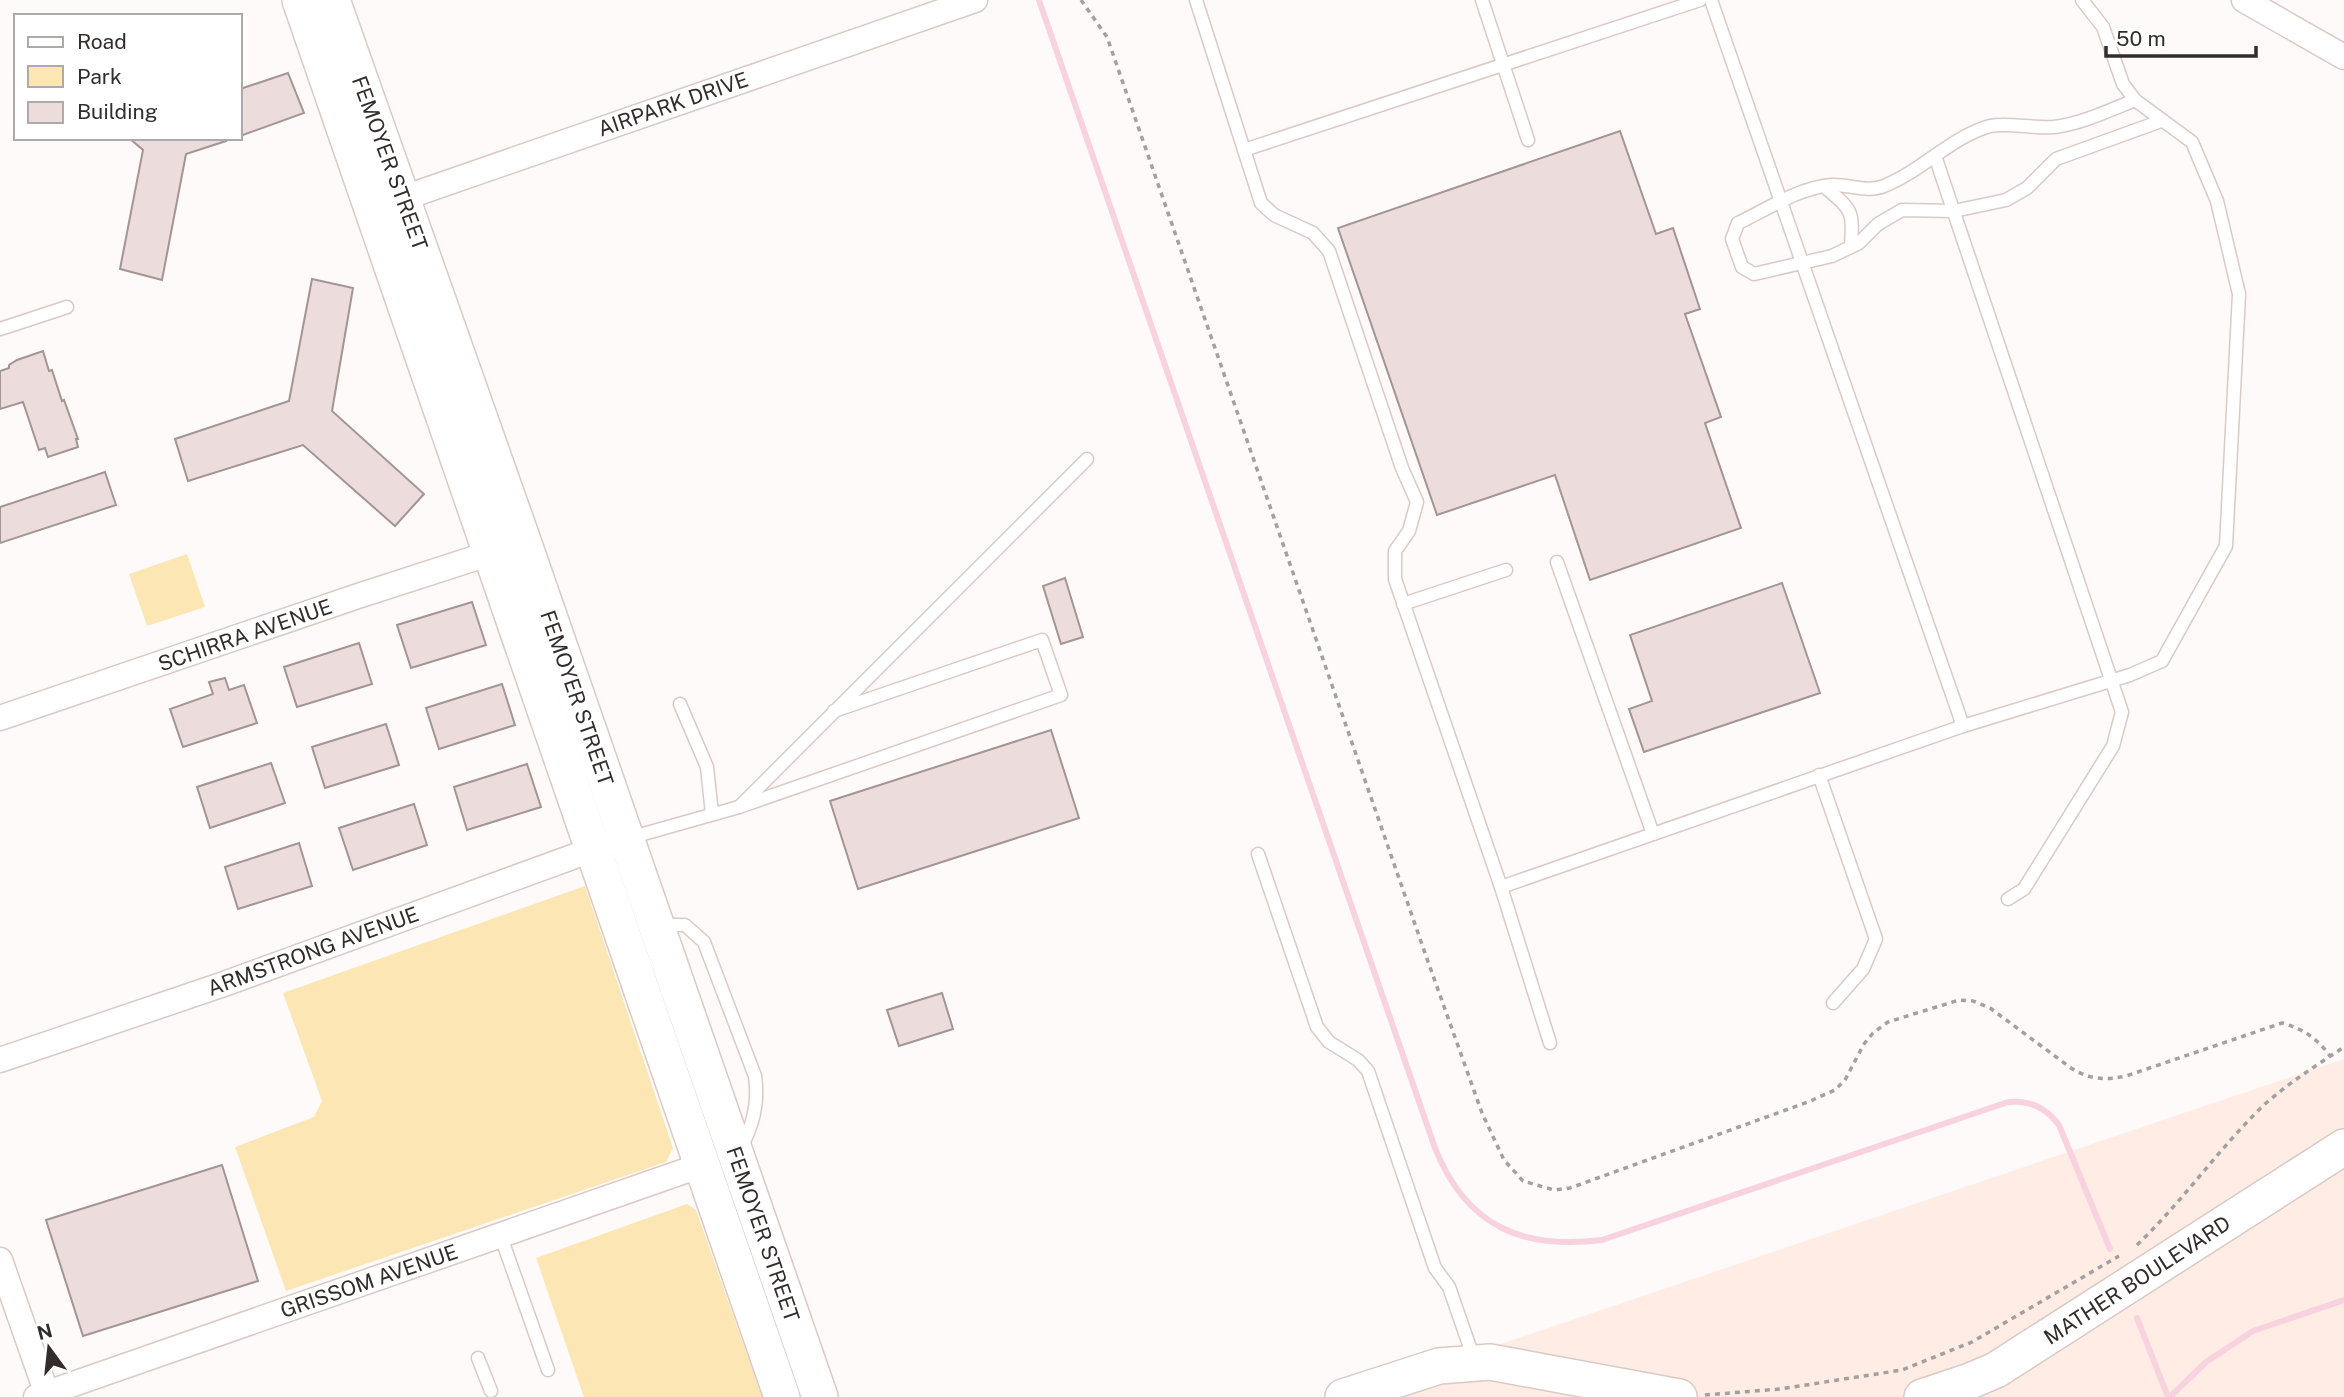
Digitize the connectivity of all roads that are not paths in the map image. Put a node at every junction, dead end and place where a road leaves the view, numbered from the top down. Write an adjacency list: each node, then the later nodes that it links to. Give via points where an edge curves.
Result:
1 (300, 0): 19 (street, FEMOYER STREET)
2 (332, 0): 19 (street, FEMOYER STREET)
3 (975, 0): 19 (street, AIRPARK DRIVE)
4 (1196, 0): 15 (lane)
5 (1482, 0): 11 (lane)
6 (1700, 0): 11 (lane)
7 (1711, 0): 18 (lane)
8 (2082, 0): 12 (lane, via 2103,27 2123,84)
9 (2244, 0): 10 (street)
10 (2344, 57)
11 (1503, 66): 14 (lane); 15 (lane)
12 (2135, 100): 13 (lane); 16 (lane, via 2057,127 1995,125 1970,132)
13 (2161, 121): 20 (lane, via 2056,159 2027,188 2006,201); 30 (lane, via 2192,142 2217,201 2239,294 2226,546 2162,662)
14 (1528, 140)
15 (1244, 150): 29 (lane, via 1261,203 1274,215 1313,233 1329,251 1417,502 1409,531 1395,551 1395,579)
16 (1935, 156): 17 (lane, via 1880,188); 20 (lane)
17 (1825, 187): 18 (lane); 21 (lane, via 1848,206)
18 (1781, 201): 22 (lane); 22 (lane, via 1738,223 1731,239 1742,267 1754,274)
19 (387, 204): 26 (street, FEMOYER STREET); 39 (street, FEMOYER STREET)
20 (1954, 211): 21 (lane, via 1902,210); 30 (lane)
21 (1851, 247): 22 (lane)
22 (1802, 265): 34 (lane)
23 (67, 307): 24 (lane)
24 (0, 330)
25 (1087, 459): 32 (lane)
26 (491, 554): 33 (street, SCHIRRA AVENUE); 39 (street, FEMOYER STREET)
27 (1557, 562): 38 (lane)
28 (1506, 570): 29 (lane)
29 (1403, 604): 41 (lane)
30 (2112, 680): 34 (lane); 42 (lane, via 2122,712 2113,746 2024,889)
31 (680, 704): 37 (lane, via 707,767)
32 (834, 711): 36 (lane); 36 (lane, via 1042,640 1061,695)
33 (0, 718)
34 (1963, 726): 35 (lane)
35 (1819, 775): 38 (lane); 43 (lane, via 1876,939 1863,969)
36 (739, 807): 37 (lane)
37 (712, 814): 39 (lane)
38 (1653, 834): 41 (lane)
39 (610, 844): 45 (street, FEMOYER STREET); 46 (street, ARMSTRONG AVENUE); 48 (street, FEMOYER STREET, via 656,924)
40 (1258, 854): 53 (lane, via 1317,1027 1367,1071 1435,1268 1449,1287)
41 (1501, 887): 44 (lane)
42 (2008, 899)
43 (1833, 1003)
44 (1550, 1043)
45 (661, 1048): 48 (street, via 696,1094 717,1155 725,1159); 49 (street, FEMOYER STREET)
46 (0, 1060)
47 (2344, 1147): 61 (street, MATHER BOULEVARD, via 1996,1370)
48 (736, 1156): 59 (street, FEMOYER STREET)
49 (702, 1165): 50 (street, GRISSOM AVENUE); 58 (street, FEMOYER STREET)
50 (500, 1234): 54 (lane); 56 (street, GRISSOM AVENUE)
51 (0, 1260): 56 (street)
52 (478, 1358): 55 (lane)
53 (1475, 1363): 57 (street, via 1510,1364); 60 (street, via 1439,1366)
54 (548, 1370)
55 (491, 1391)
56 (44, 1396)
57 (1689, 1396)
58 (782, 1397)
59 (820, 1397)
60 (1343, 1397)
61 (1922, 1397)

